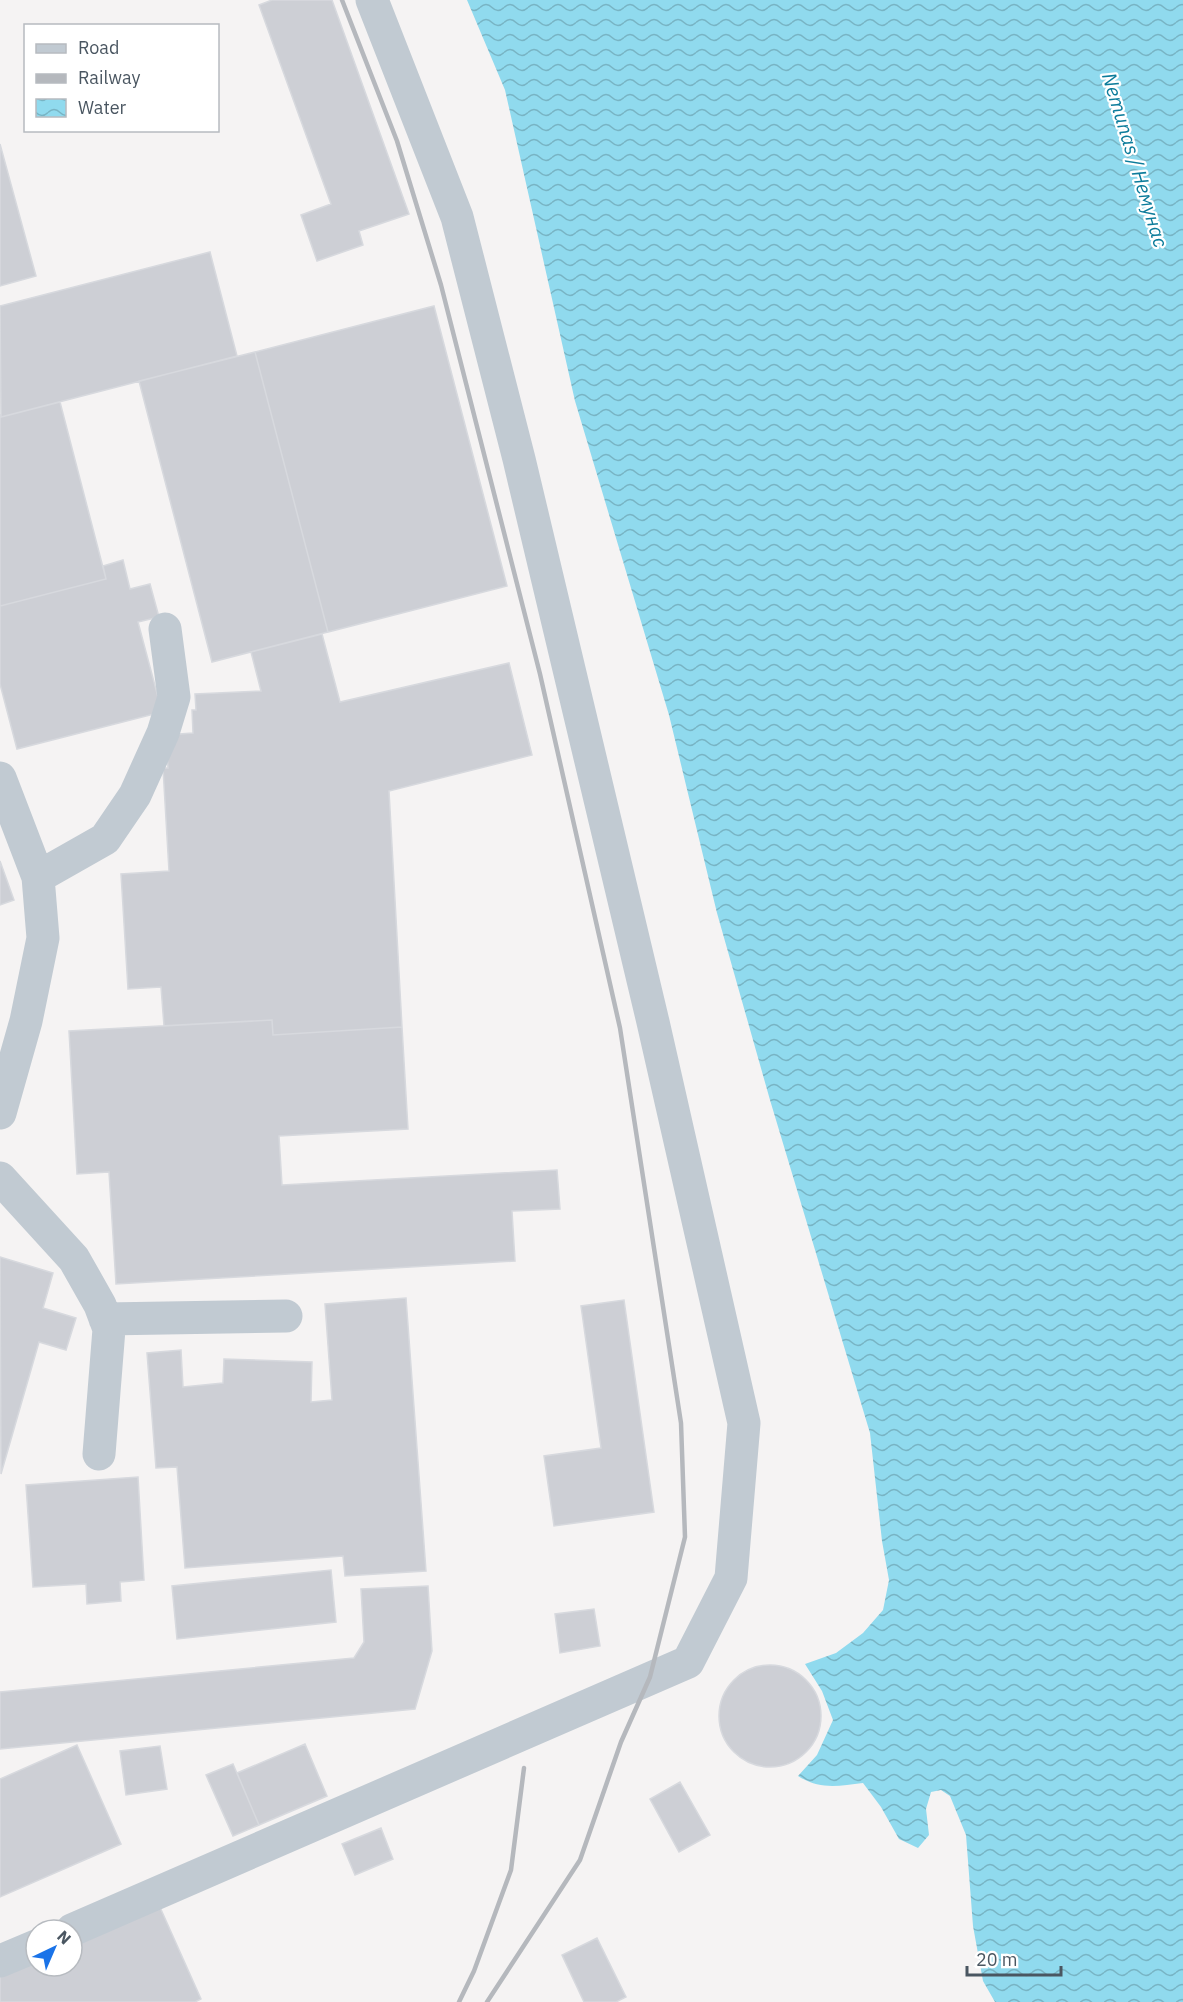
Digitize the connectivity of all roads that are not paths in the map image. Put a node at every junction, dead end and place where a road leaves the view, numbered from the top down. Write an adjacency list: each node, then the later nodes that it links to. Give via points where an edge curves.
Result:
1 (372, 0): 10 (lane, via 457,217 656,1034 744,1423 731,1578 688,1662)
2 (165, 629): 4 (lane, via 174,697 163,733 135,795 105,839)
3 (0, 778): 4 (lane)
4 (38, 878): 5 (lane, via 43,938 26,1021)
5 (0, 1113)
6 (0, 1178): 8 (lane, via 74,1259)
7 (286, 1316): 8 (lane)
8 (105, 1319): 9 (lane, via 109,1329)
9 (99, 1454)
10 (84, 1925)
11 (24, 1951): 12 (lane)
12 (0, 1961)

